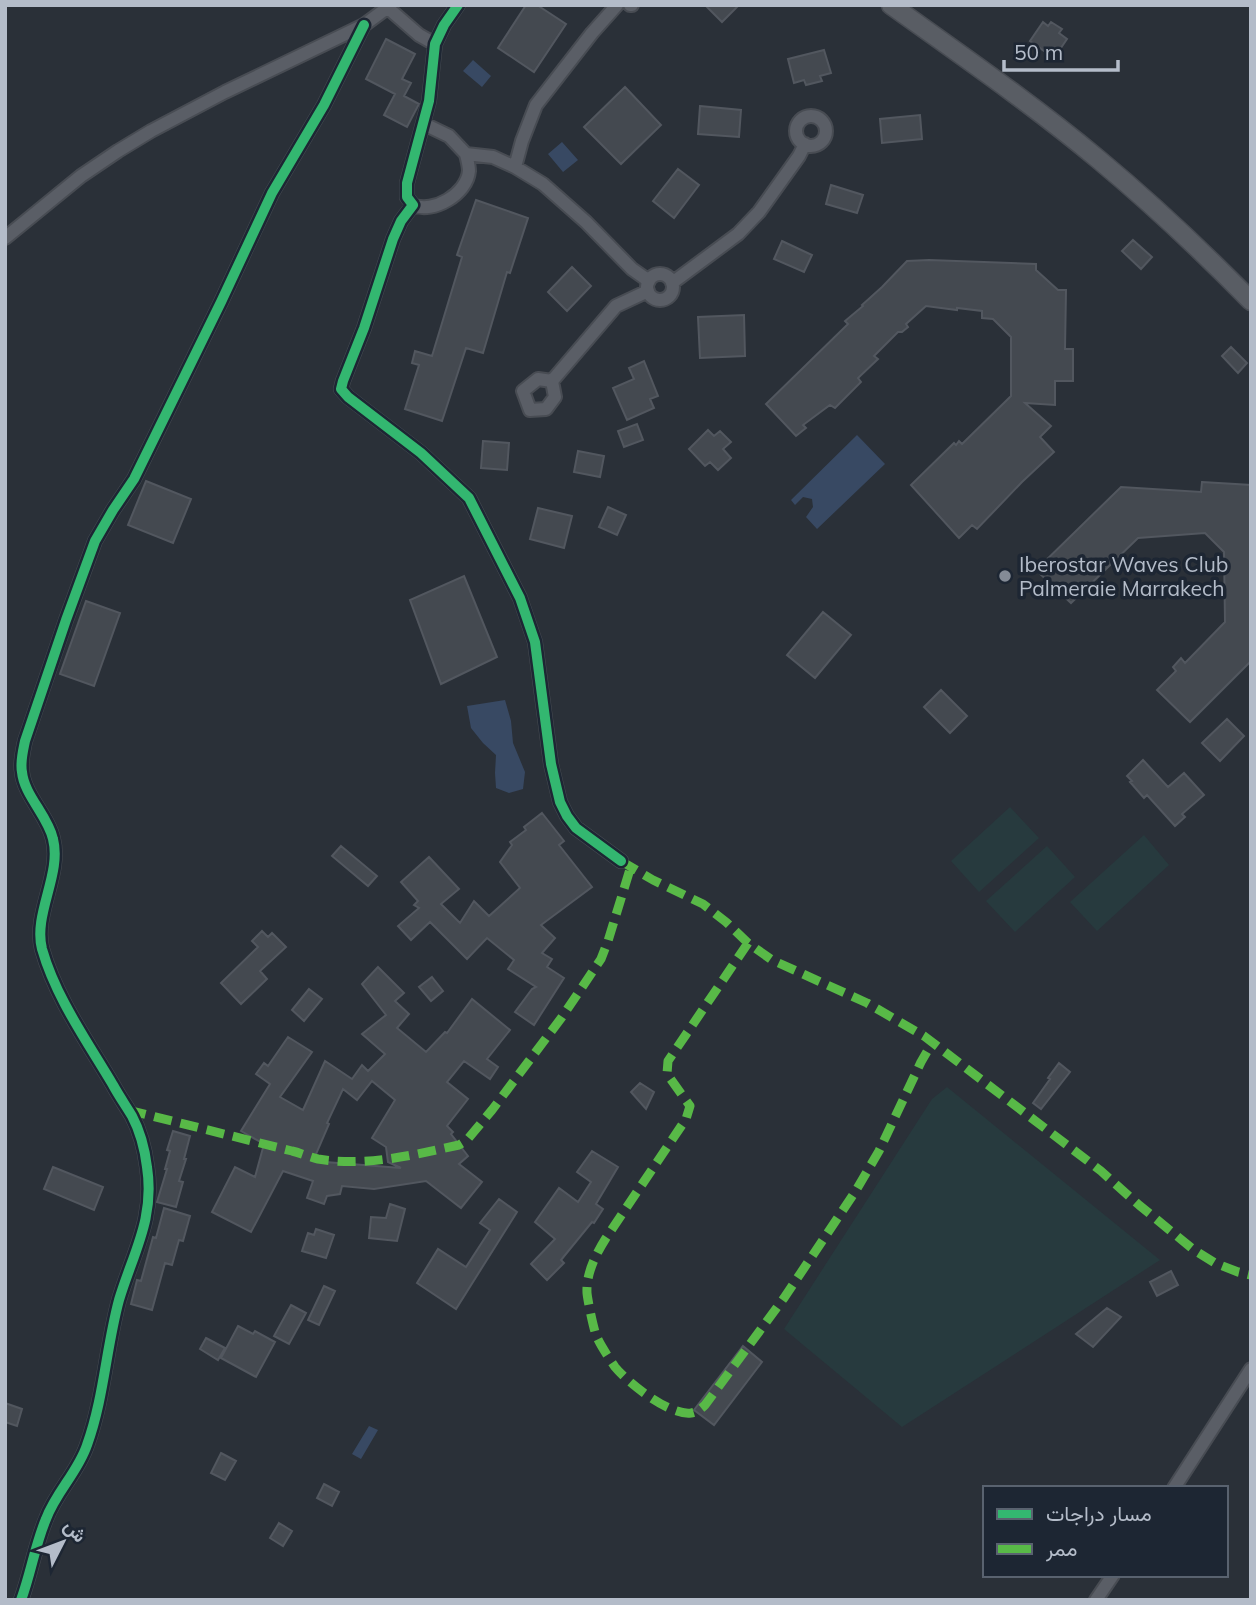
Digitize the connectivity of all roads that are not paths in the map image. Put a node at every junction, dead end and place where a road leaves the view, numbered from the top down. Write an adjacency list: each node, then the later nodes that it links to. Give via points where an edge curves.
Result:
1 (458, 5): 6 (street)
2 (617, 5): 10 (street, via 536,105)
3 (891, 5): 15 (street, via 1097,158)
4 (390, 6): 5 (street); 6 (street)
5 (364, 25): 12 (street, via 151,131 81,176); 21 (street, via 272,193 134,479 95,541 25,741 22,774 51,831 55,851 41,945 61,996 133,1118 148,1180 147,1217 119,1302 90,1436 46,1519)
6 (435, 44): 7 (street)
7 (424, 124): 9 (street, via 449,135); 11 (street, via 407,183 407,197)
8 (805, 144): 13 (street, via 744,228)
9 (466, 154): 10 (street, via 493,157); 11 (street, via 470,169 459,191 428,208)
10 (515, 167): 14 (street, via 543,184 586,222)
11 (413, 205): 17 (street, via 393,239 341,389 469,498 520,598 535,642 560,802 576,828)
12 (5, 238)
13 (672, 284): 14 (street, via 661,274); 14 (street, via 664,299 654,298)
14 (648, 286): 16 (street, via 616,306)
15 (1251, 301)
16 (552, 381)
17 (621, 861)
18 (1251, 1369): 19 (street)
19 (1175, 1486)
20 (1112, 1577): 22 (street)
21 (21, 1600)
22 (1096, 1600)

